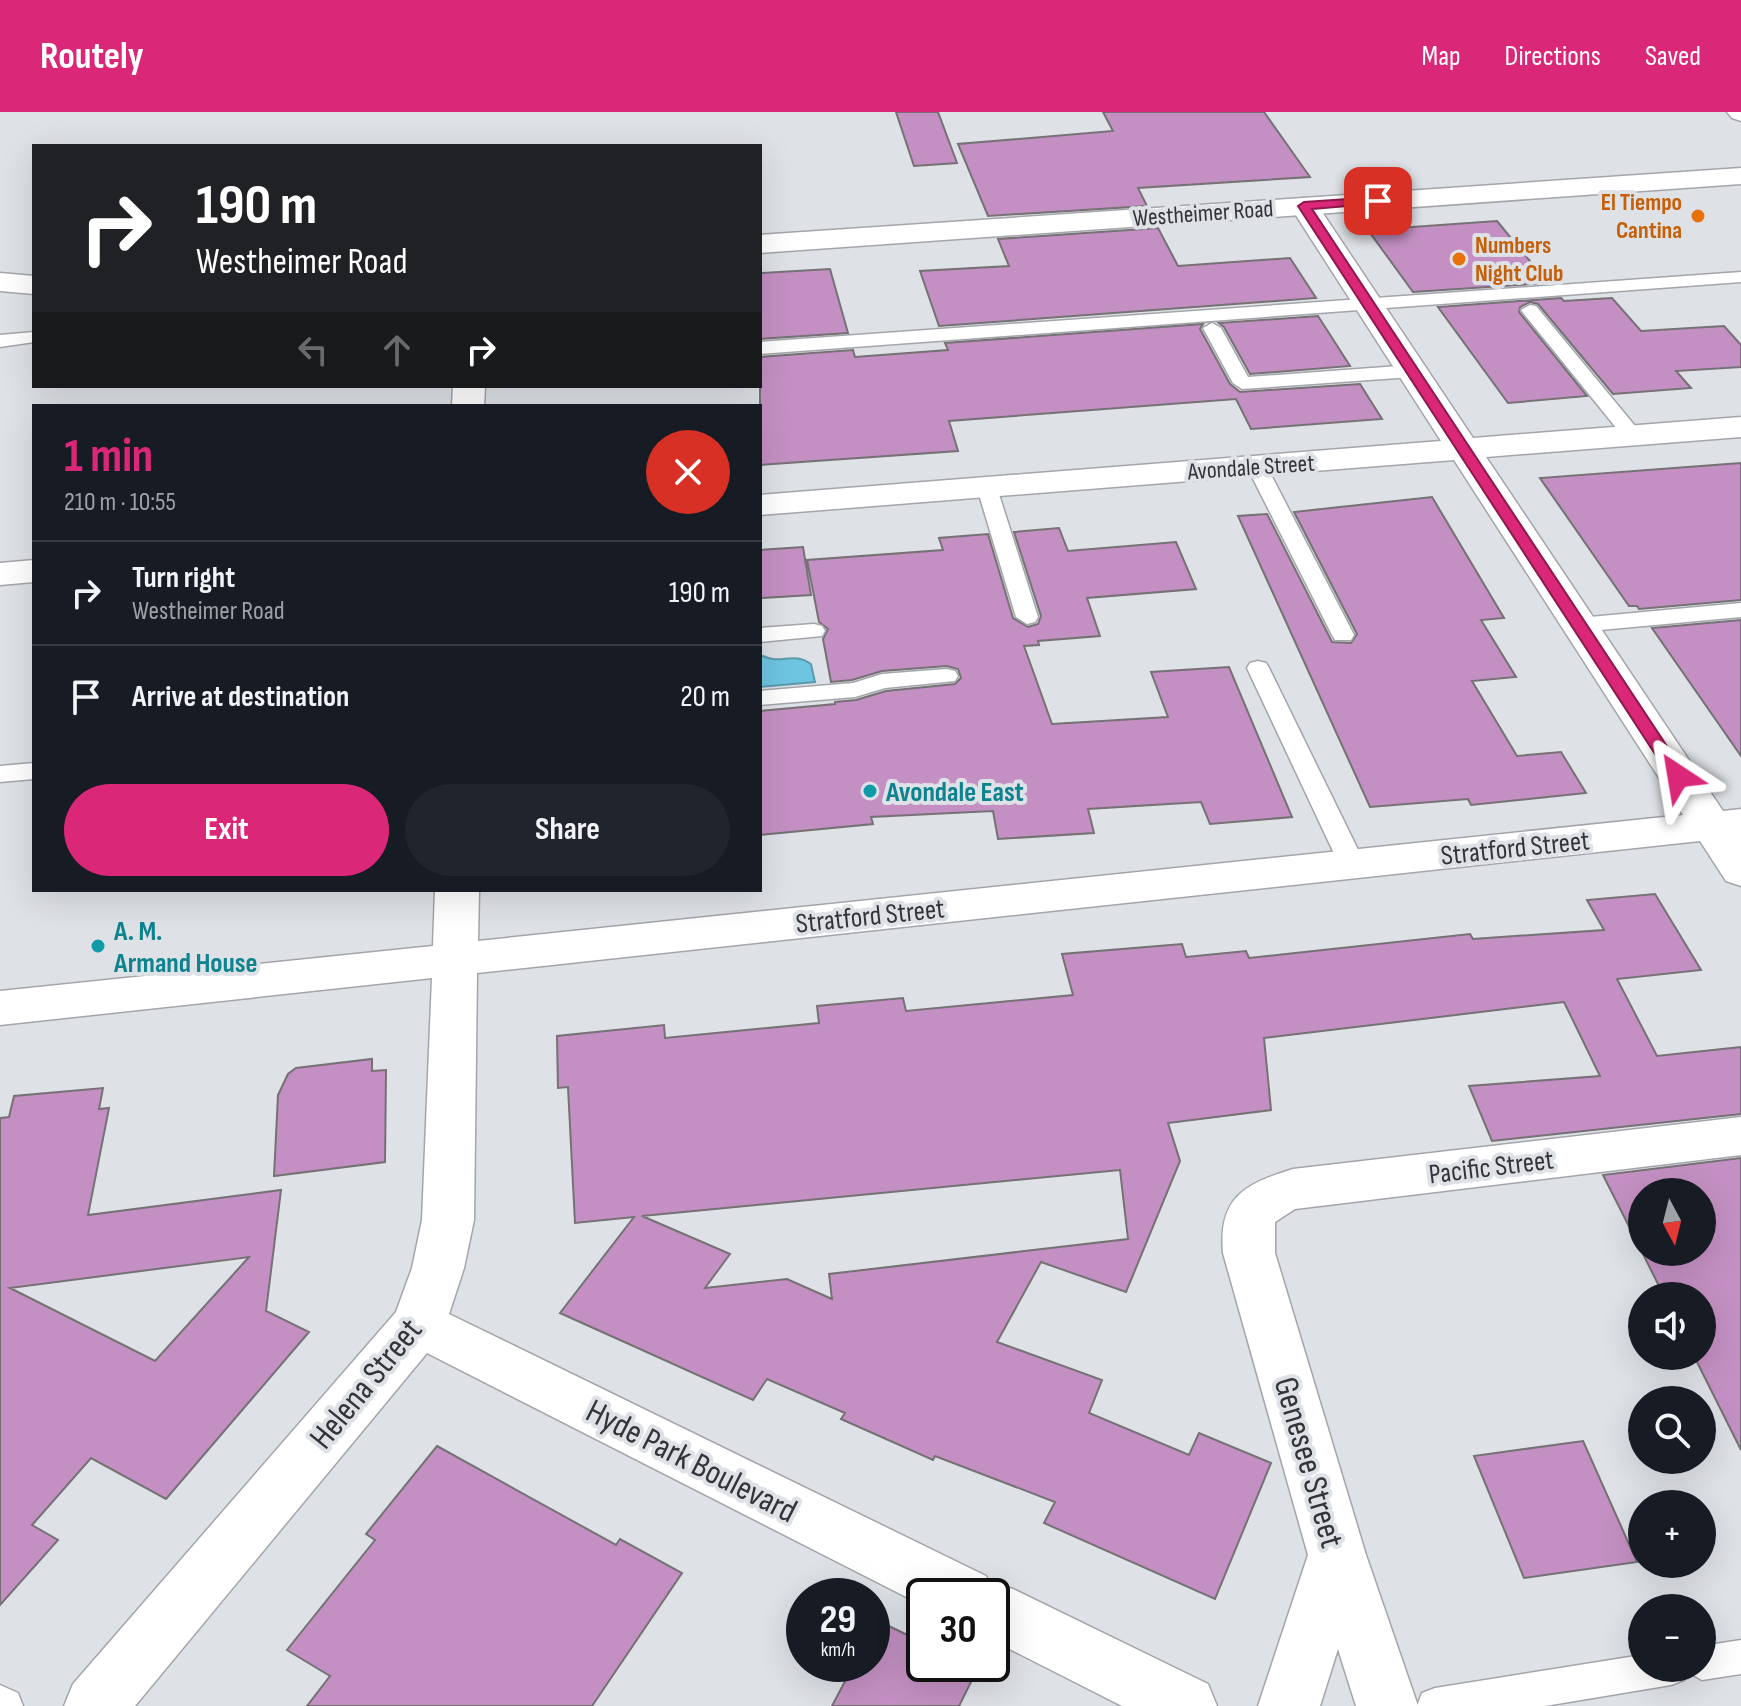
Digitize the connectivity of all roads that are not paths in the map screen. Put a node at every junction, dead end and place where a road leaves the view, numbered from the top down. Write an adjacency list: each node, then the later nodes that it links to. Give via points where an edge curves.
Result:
1 (1741, 176): 2 (street, Westheimer Road)
2 (1304, 206): 3 (street, Westheimer Road); 9 (street)
3 (762, 244)
4 (0, 260): 5 (street)
5 (32, 264)
6 (1741, 277): 9 (lane)
7 (0, 282): 8 (street)
8 (32, 285)
9 (1369, 304): 14 (lane); 15 (street)
10 (1530, 310): 17 (lane)
11 (1212, 328): 15 (lane, via 1242,383)
12 (32, 337): 13 (lane)
13 (0, 341)
14 (762, 348)
15 (1412, 371): 18 (street)
16 (1741, 427): 17 (street, Avondale Street)
17 (1633, 436): 18 (street, Avondale Street)
18 (1465, 450): 19 (street, Avondale Street); 26 (street)
19 (1257, 467): 20 (street, Avondale Street); 29 (lane)
20 (987, 488): 21 (street, Avondale Street); 25 (lane)
21 (762, 505)
22 (32, 571): 23 (street)
23 (0, 574)
24 (1741, 610): 26 (lane)
25 (1027, 617)
26 (1579, 625): 35 (street)
27 (814, 631): 28 (lane)
28 (762, 635)
29 (1343, 635)
30 (1258, 668): 36 (lane)
31 (947, 676): 32 (lane)
32 (762, 698)
33 (32, 771): 34 (lane)
34 (0, 774)
35 (1726, 825): 36 (street, Stratford Street); 37 (street)
36 (1352, 864): 39 (street, Stratford Street)
37 (1741, 871)
38 (457, 892): 39 (street, Helena Street)
39 (455, 959): 40 (street, Stratford Street); 43 (street, Helena Street, via 448,1220)
40 (0, 1008)
41 (1741, 1136): 42 (street, Pacific Street, via 1293,1189 1264,1198)
42 (1251, 1215): 44 (street, Genesee Street, via 1249,1253)
43 (419, 1324): 45 (street, Hyde Park Boulevard); 50 (street, Helena Street)
44 (1337, 1555): 52 (street); 53 (street, Genesee Street)
45 (929, 1578)
46 (1010, 1618): 51 (street)
47 (1741, 1657): 48 (lane)
48 (1716, 1661)
49 (1628, 1675): 54 (lane)
50 (95, 1706)
51 (1186, 1706)
52 (1289, 1706)
53 (1387, 1706)
54 (1435, 1706)

